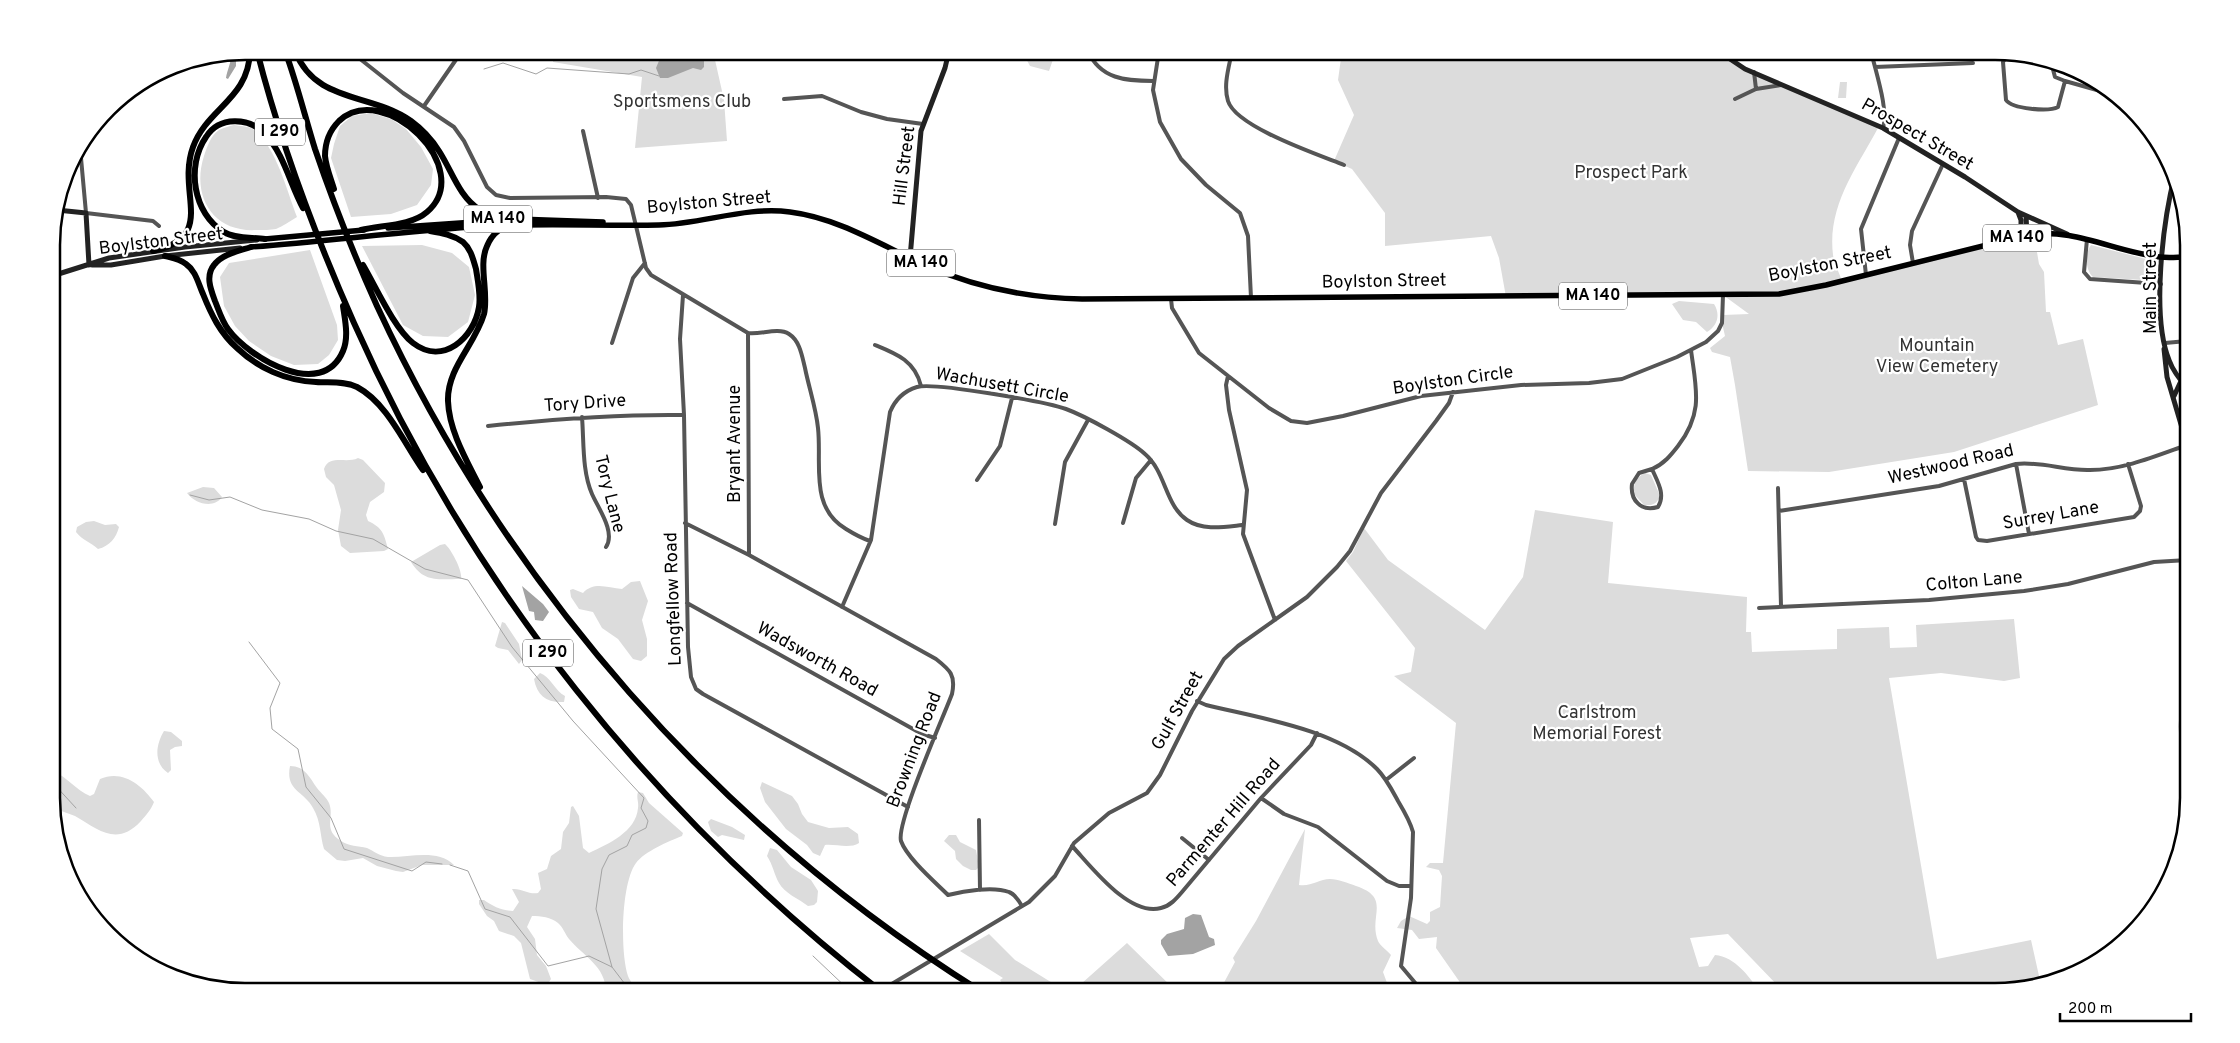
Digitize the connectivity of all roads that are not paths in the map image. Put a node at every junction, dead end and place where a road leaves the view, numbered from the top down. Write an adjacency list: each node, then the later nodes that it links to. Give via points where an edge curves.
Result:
1 (249, 60): 53 (highway, via 243,84 203,127 193,146 188,176 191,219 188,231 176,244)
2 (260, 60): 45 (highway, I 290, via 278,126)
3 (288, 60): 40 (highway, I 290)
4 (300, 60): 39 (highway, via 305,71 319,84 393,110 418,127 433,142 462,192 474,206)
5 (361, 60): 25 (street)
6 (456, 60): 25 (street)
7 (947, 60): 26 (main road, Hill Street)
8 (1092, 60): 18 (street, via 1109,75)
9 (1156, 60): 18 (street)
10 (1230, 60): 32 (street, via 1226,89 1232,109 1243,119 1283,141)
11 (1729, 60): 17 (main road, Prospect Street)
12 (1873, 60): 15 (street)
13 (2004, 60): 19 (street, via 2006,100 2011,105 2055,108 2060,102)
14 (1973, 63): 15 (street)
15 (1874, 67): 27 (street, via 1885,122)
16 (2053, 69): 19 (street, via 2055,77)
17 (1754, 72): 20 (main road, Prospect Street); 21 (street)
18 (1153, 80): 67 (street, via 1160,122 1181,159 1235,208 1243,220 1250,250)
19 (2065, 81): 22 (street)
20 (1783, 84): 21 (street); 27 (main road, Prospect Street)
21 (1756, 89): 23 (street)
22 (2096, 90)
23 (1735, 99)
24 (784, 100): 26 (street, via 822,96 861,112)
25 (424, 106): 34 (street, via 456,129 487,187 496,195 510,198)
26 (922, 124): 57 (main road, Hill Street)
27 (1883, 128): 29 (main road, Prospect Street)
28 (583, 131): 34 (street)
29 (1899, 138): 31 (main road, Prospect Street); 62 (street, via 1862,223)
30 (81, 159): 37 (street)
31 (1943, 164): 36 (main road, Prospect Street); 59 (street, via 1912,231)
32 (1344, 165)
33 (2172, 191): 55 (main road, Main Street)
34 (598, 198): 41 (street, via 626,199)
35 (64, 211): 37 (main road, Boylston Street)
36 (2018, 212): 38 (main road, Prospect Street); 48 (main road)
37 (86, 213): 42 (street, Boylston Street, via 152,221); 60 (main road)
38 (2026, 216): 47 (main road, Prospect Street); 48 (main road)
39 (517, 222): 41 (main road, Boylston Street / MA 140, via 575,220); 44 (main road, Boylston Street / MA 140); 46 (main road, Boylston Street / MA 140); 96 (highway, via 500,229 487,246 484,256 484,313 454,372 448,394 453,426)
40 (342, 223): 44 (highway, via 325,157 328,141 332,130 346,115 373,111 394,118 421,137 436,158 440,180 436,202 426,213); 51 (highway, I 290)
41 (636, 224): 57 (main road, Boylston Street / MA 140, via 675,224 758,211 794,212 835,223); 58 (street)
42 (159, 226)
43 (361, 230): 44 (highway); 50 (main road, Boylston Street / MA 140)
44 (381, 230): 46 (main road, Boylston Street / MA 140); 50 (main road, Boylston Street / MA 140)
45 (315, 231): 50 (highway, via 269,138 253,125 242,121 228,122 210,131 199,151 195,176 199,202 210,221 226,233); 64 (highway, I 290)
46 (430, 231): 51 (highway, via 456,238 467,247 473,257 479,287 479,307 472,328 462,342 446,350 423,348 406,337)
47 (2067, 234): 48 (main road, Boylston Street / MA 140); 49 (main road, Boylston Street / MA 140)
48 (2024, 236): 59 (main road, Boylston Street / MA 140)
49 (2087, 239): 55 (main road, Boylston Street / MA 140); 63 (street, via 2084,267 2086,275 2094,280)
50 (265, 243): 52 (main road, Boylston Street / MA 140); 53 (main road, Boylston Street / MA 140)
51 (351, 245): 96 (highway, I 290, via 376,305 416,384)
52 (251, 247): 54 (main road, Boylston Street / MA 140); 64 (highway, via 218,261 210,271 209,282 228,329 243,345 270,363 306,374 322,371 335,362 346,339)
53 (153, 251): 60 (main road, Boylston Street / MA 140, via 109,258)
54 (165, 256): 60 (main road, Boylston Street / MA 140, via 111,266); 95 (highway, via 190,267 217,324 248,357 271,372 286,377 347,384 370,396)
55 (2160, 257): 56 (main road, MA 140); 63 (main road, Main Street)
56 (2180, 257)
57 (910, 258): 68 (main road, Boylston Street / MA 140, via 966,281 1028,295 1079,299)
58 (645, 263): 65 (street, via 650,274); 72 (street, via 633,278)
59 (1913, 263): 62 (main road, Boylston Street / MA 140)
60 (89, 265): 61 (main road, MA 140)
61 (60, 274)
62 (1866, 275): 66 (main road, Boylston Street / MA 140, via 1779,294)
63 (2161, 284): 71 (main road, Main Street)
64 (341, 295): 95 (highway, I 290, via 383,388)
65 (683, 295): 69 (street); 82 (street, Longfellow Road, via 680,339)
66 (1724, 295): 67 (main road, Boylston Street / MA 140); 74 (street, Boylston Circle, via 1720,328 1706,342)
67 (1251, 298): 68 (main road, Boylston Street / MA 140)
68 (1171, 299): 75 (street, Boylston Circle, via 1172,308 1194,348)
69 (748, 333): 103 (street, via 784,332 798,343 817,420 823,505 841,526); 105 (street, Bryant Avenue)
70 (2180, 342): 71 (street)
71 (2165, 343): 76 (main road, Main Street); 77 (main road, Main Street, via 2163,355)
72 (612, 344)
73 (875, 345): 78 (street, via 908,361)
74 (1691, 350): 79 (street, Boylston Circle, via 1609,381); 91 (street, via 1696,413 1689,431 1670,456)
75 (1228, 376): 79 (street, Boylston Circle, via 1269,408 1299,423 1344,416 1404,399); 101 (street, via 1230,411 1247,491)
76 (2179, 379): 77 (main road, via 2173,378); 80 (main road)
77 (2169, 384): 80 (main road, Main Street)
78 (922, 386): 81 (street, Wachusett Circle); 103 (street, Wachusett Circle, via 902,395 889,414)
79 (1453, 392): 111 (street, Gulf Street, via 1449,403 1381,493 1345,558 1314,591)
80 (2174, 396): 84 (main road, Main Street)
81 (1012, 398): 85 (street, Wachusett Circle, via 1060,407); 93 (street, via 1000,446)
82 (684, 415): 83 (street, Tory Drive); 98 (street, Longfellow Road)
83 (582, 417): 86 (street, Tory Drive); 104 (street, Tory Lane, via 588,480 609,534)
84 (2180, 419)
85 (1088, 420): 88 (street, Wachusett Circle, via 1139,449); 100 (street, via 1064,464)
86 (488, 426)
87 (2180, 448): 90 (street, Westwood Road)
88 (1151, 460): 99 (street, via 1136,478); 101 (street, Wachusett Circle, via 1176,508 1187,520 1206,527)
89 (2016, 464): 90 (street, Westwood Road, via 2089,470); 92 (street, Westwood Road); 102 (street)
90 (2128, 464): 102 (street, Surrey Lane, via 2141,506 2138,514)
91 (1652, 469): 91 (street, via 1639,473 1632,484 1634,499 1645,508 1658,507 1662,497)
92 (1964, 479): 97 (street, Westwood Road, via 1939,486); 102 (street, Surrey Lane, via 1978,540)
93 (977, 480)
94 (1778, 488): 97 (street)
95 (450, 510): 126 (highway, I 290, via 551,658 656,785 751,881)
96 (491, 511): 128 (highway, I 290, via 542,586 579,633 690,757 745,811 854,903)
97 (1779, 511): 108 (street)
98 (685, 523): 105 (street, Browning Road); 107 (street, Longfellow Road)
99 (1123, 523)
100 (1054, 524)
101 (1242, 525): 111 (street)
102 (2030, 534)
103 (870, 540): 109 (street, Wachusett Circle)
104 (606, 547)
105 (749, 555): 109 (street, Browning Road)
106 (2180, 560): 108 (street, Colton Lane, via 2154,562 2073,583 2024,591 1930,600)
107 (688, 604): 114 (street, Wadsworth Road, via 922,734); 118 (street, Longfellow Road, via 690,673 698,690)
108 (1781, 606): 110 (street, Colton Lane)
109 (842, 607): 114 (street, Browning Road, via 936,658 951,671 954,679 952,694)
110 (1759, 608)
111 (1275, 620): 112 (street, Gulf Street, via 1229,653)
112 (1197, 701): 113 (street); 121 (street, Gulf Street, via 1160,775 1147,793 1113,810)
113 (1317, 733): 116 (street, via 1368,762); 117 (street, Parmenter Hill Road, via 1311,745)
114 (935, 738): 118 (street, Browning Road)
115 (1414, 758): 116 (street)
116 (1386, 780): 123 (street, via 1411,827)
117 (1261, 798): 122 (street, Parmenter Hill Road); 123 (street, via 1284,814 1318,827 1387,881)
118 (908, 807): 124 (street, Browning Road, via 900,835 908,853 948,895)
119 (979, 820): 124 (street)
120 (1182, 838): 122 (street)
121 (1072, 846): 122 (street, Parmenter Hill Road, via 1125,900 1148,908 1160,909 1170,904); 125 (street, Gulf Street, via 1052,880)
122 (1209, 860)
123 (1411, 886): 129 (street, via 1401,966)
124 (980, 890): 125 (street, Browning Road, via 1010,892)
125 (1022, 906): 127 (street, Gulf Street)
126 (871, 983)
127 (895, 983)
128 (968, 983)
129 (1415, 983)

